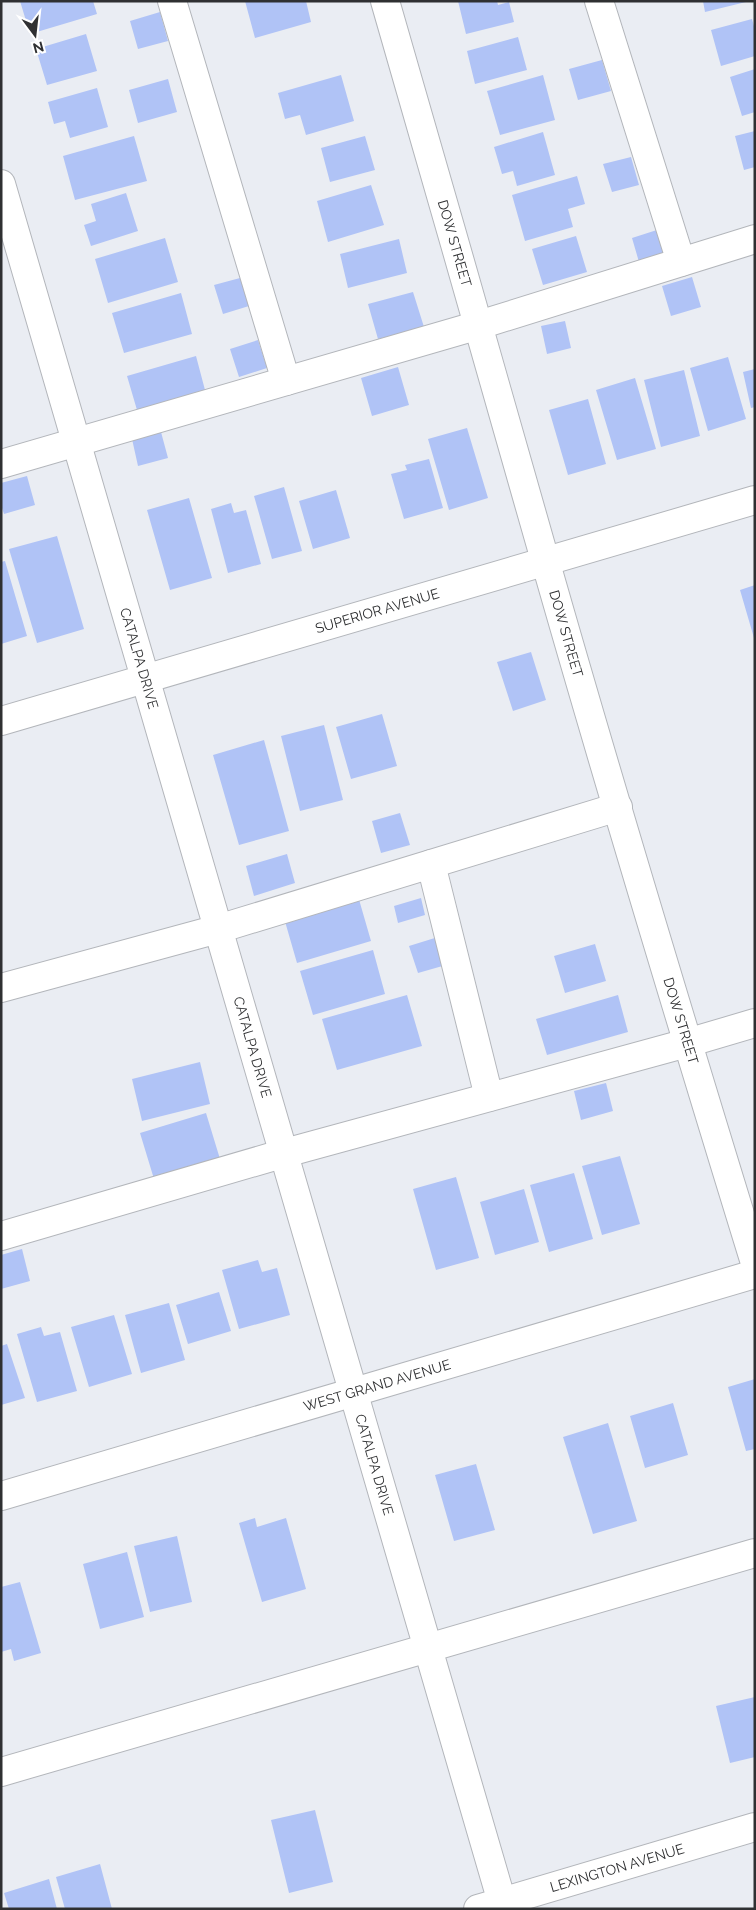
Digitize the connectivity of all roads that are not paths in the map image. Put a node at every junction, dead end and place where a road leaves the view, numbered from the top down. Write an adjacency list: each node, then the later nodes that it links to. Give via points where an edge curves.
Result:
1 (172, 1): 8 (street)
2 (385, 1): 7 (street, DOW STREET)
3 (599, 1): 6 (street)
4 (1, 184): 9 (street, CATALPA DRIVE)
5 (755, 239): 6 (street)
6 (681, 262): 7 (street)
7 (479, 325): 8 (street); 12 (street, DOW STREET)
8 (286, 381): 9 (street)
9 (77, 441): 10 (street); 13 (street, CATALPA DRIVE)
10 (1, 464)
11 (755, 500): 12 (street, SUPERIOR AVENUE)
12 (545, 561): 13 (street, SUPERIOR AVENUE); 15 (street, DOW STREET)
13 (144, 679): 14 (street, SUPERIOR AVENUE); 17 (street, CATALPA DRIVE)
14 (1, 721)
15 (618, 807): 16 (street); 20 (street, DOW STREET)
16 (430, 864): 17 (street); 21 (street)
17 (218, 929): 18 (street); 22 (street, CATALPA DRIVE)
18 (1, 988)
19 (755, 1023): 20 (street)
20 (687, 1043): 21 (street); 24 (street, DOW STREET)
21 (489, 1097): 22 (street)
22 (285, 1153): 23 (street); 26 (street, CATALPA DRIVE)
23 (1, 1236)
24 (755, 1263)
25 (755, 1274): 26 (street, WEST GRAND AVENUE)
26 (353, 1391): 27 (street, WEST GRAND AVENUE); 29 (street, CATALPA DRIVE)
27 (1, 1496)
28 (755, 1553): 29 (street)
29 (428, 1648): 30 (street); 32 (street, CATALPA DRIVE)
30 (1, 1772)
31 (755, 1827): 32 (street, LEXINGTON AVENUE)
32 (495, 1906)

